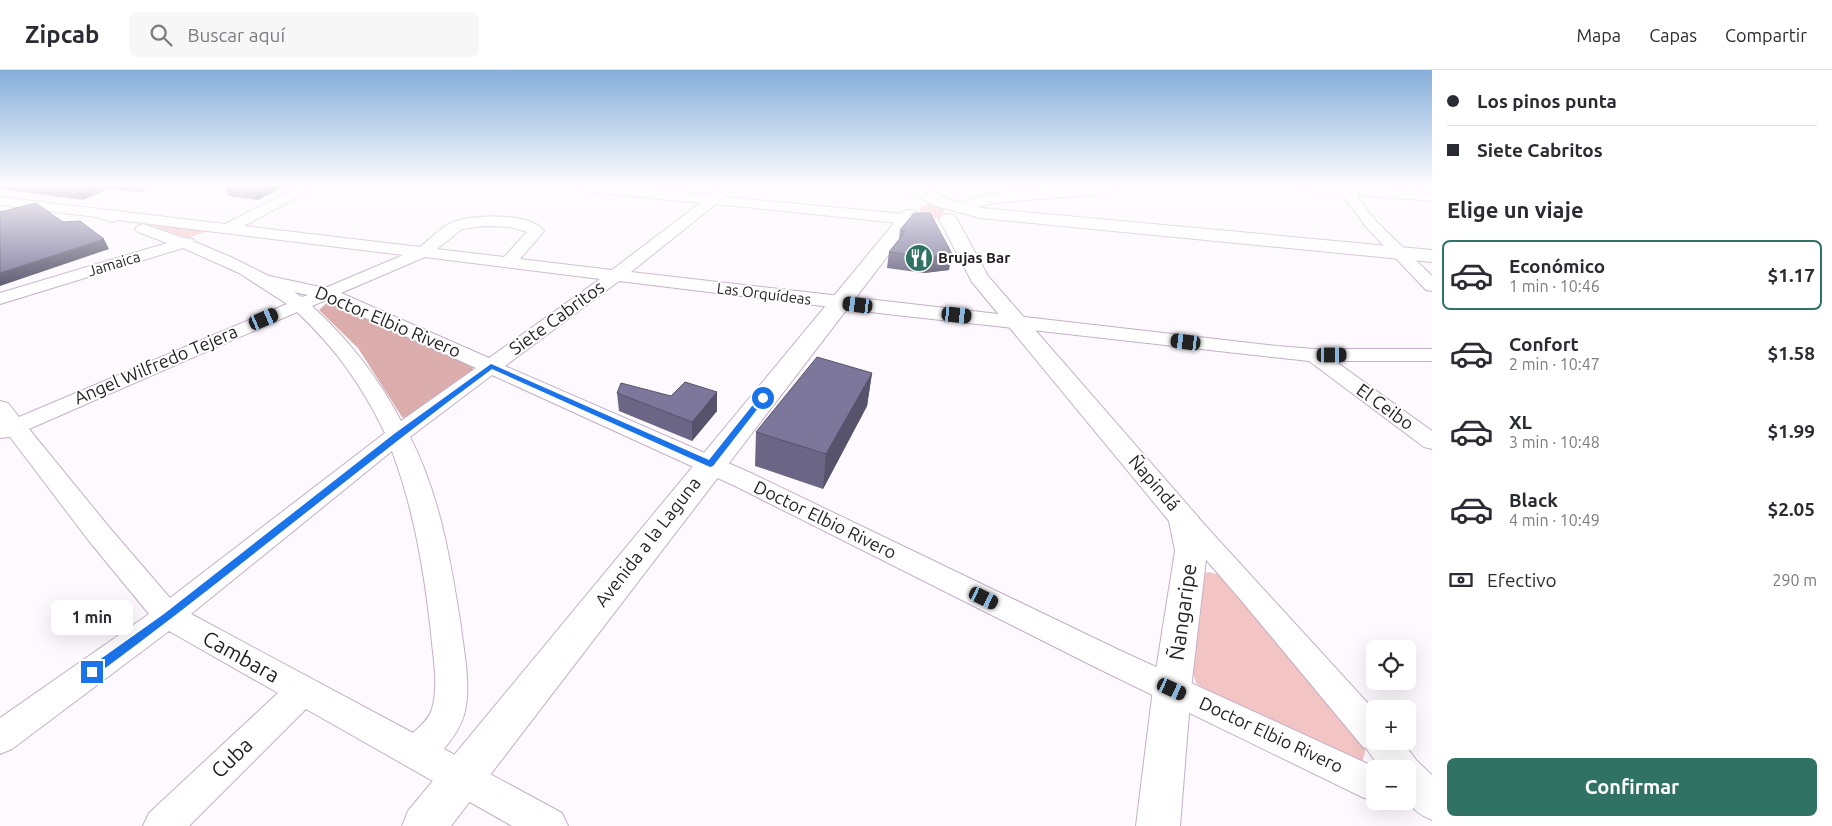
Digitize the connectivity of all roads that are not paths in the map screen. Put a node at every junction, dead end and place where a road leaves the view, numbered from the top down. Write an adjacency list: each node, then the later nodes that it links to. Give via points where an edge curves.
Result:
1 (122, 221): 12 (street)
2 (165, 221): 11 (street, Las Orquídeas)
3 (242, 221): 11 (street, Jamaica)
4 (474, 221): 13 (street, via 455,226)
5 (482, 221): 16 (street, via 535,229)
6 (686, 221): 17 (street, Siete Cabritos)
7 (921, 221): 22 (street, Avenida a la Laguna)
8 (943, 221): 24 (street, Ñapindá, via 979,278)
9 (1072, 221): 14 (street)
10 (1369, 221): 14 (street)
11 (227, 229): 12 (street, Jamaica); 13 (street, Las Orquídeas)
12 (184, 243): 18 (street); 21 (street, Jamaica)
13 (423, 252): 16 (street, Las Orquídeas); 20 (street, Angel Wilfredo Tejera)
14 (1401, 253): 15 (street); 19 (street)
15 (1432, 256)
16 (507, 262): 17 (street, Las Orquídeas)
17 (615, 276): 22 (street, Las Orquídeas); 27 (street, Siete Cabritos)
18 (265, 280): 20 (street, Doctor Elbio Rivero); 23 (street)
19 (1432, 286)
20 (326, 293): 23 (street, Angel Wilfredo Tejera); 27 (street, Doctor Elbio Rivero)
21 (0, 299)
22 (840, 303): 24 (street, Las Orquídeas); 31 (street, Avenida a la Laguna)
23 (299, 304): 28 (street, Angel Wilfredo Tejera); 29 (street, via 346,350 388,415)
24 (1016, 323): 25 (street, Las Orquídeas); 32 (street, Ñapindá)
25 (1314, 355): 26 (street, Las Orquídeas); 30 (street, El Ceibo)
26 (1432, 355)
27 (491, 366): 29 (street, Siete Cabritos); 31 (street, Doctor Elbio Rivero)
28 (5, 422): 33 (street, Cambara)
29 (397, 435): 33 (street, Siete Cabritos); 39 (street, via 414,471 427,512 440,581 452,693 447,718)
30 (1432, 442)
31 (710, 464): 34 (street, Doctor Elbio Rivero); 41 (street, Avenida a la Laguna)
32 (1184, 518): 34 (street, Ñangaripe, via 1191,551); 36 (street, Ñapindá)
33 (168, 616): 35 (street, Cambara); 37 (street, Siete Cabritos)
34 (1172, 689): 42 (street, Doctor Elbio Rivero); 50 (street, Ñangaripe)
35 (303, 691): 39 (street, Cambara); 47 (street, Cuba)
36 (1366, 725)
37 (0, 738)
38 (1387, 750): 40 (street)
39 (418, 753): 41 (street, Cambara)
40 (1396, 760)
41 (463, 777): 48 (street, Avenida a la Laguna); 49 (street, Cambara)
42 (1366, 781)
43 (1416, 783): 44 (street)
44 (1432, 802)
45 (1416, 805): 46 (street)
46 (1432, 812)
47 (162, 826)
48 (424, 826)
49 (549, 826)
50 (1158, 826)

